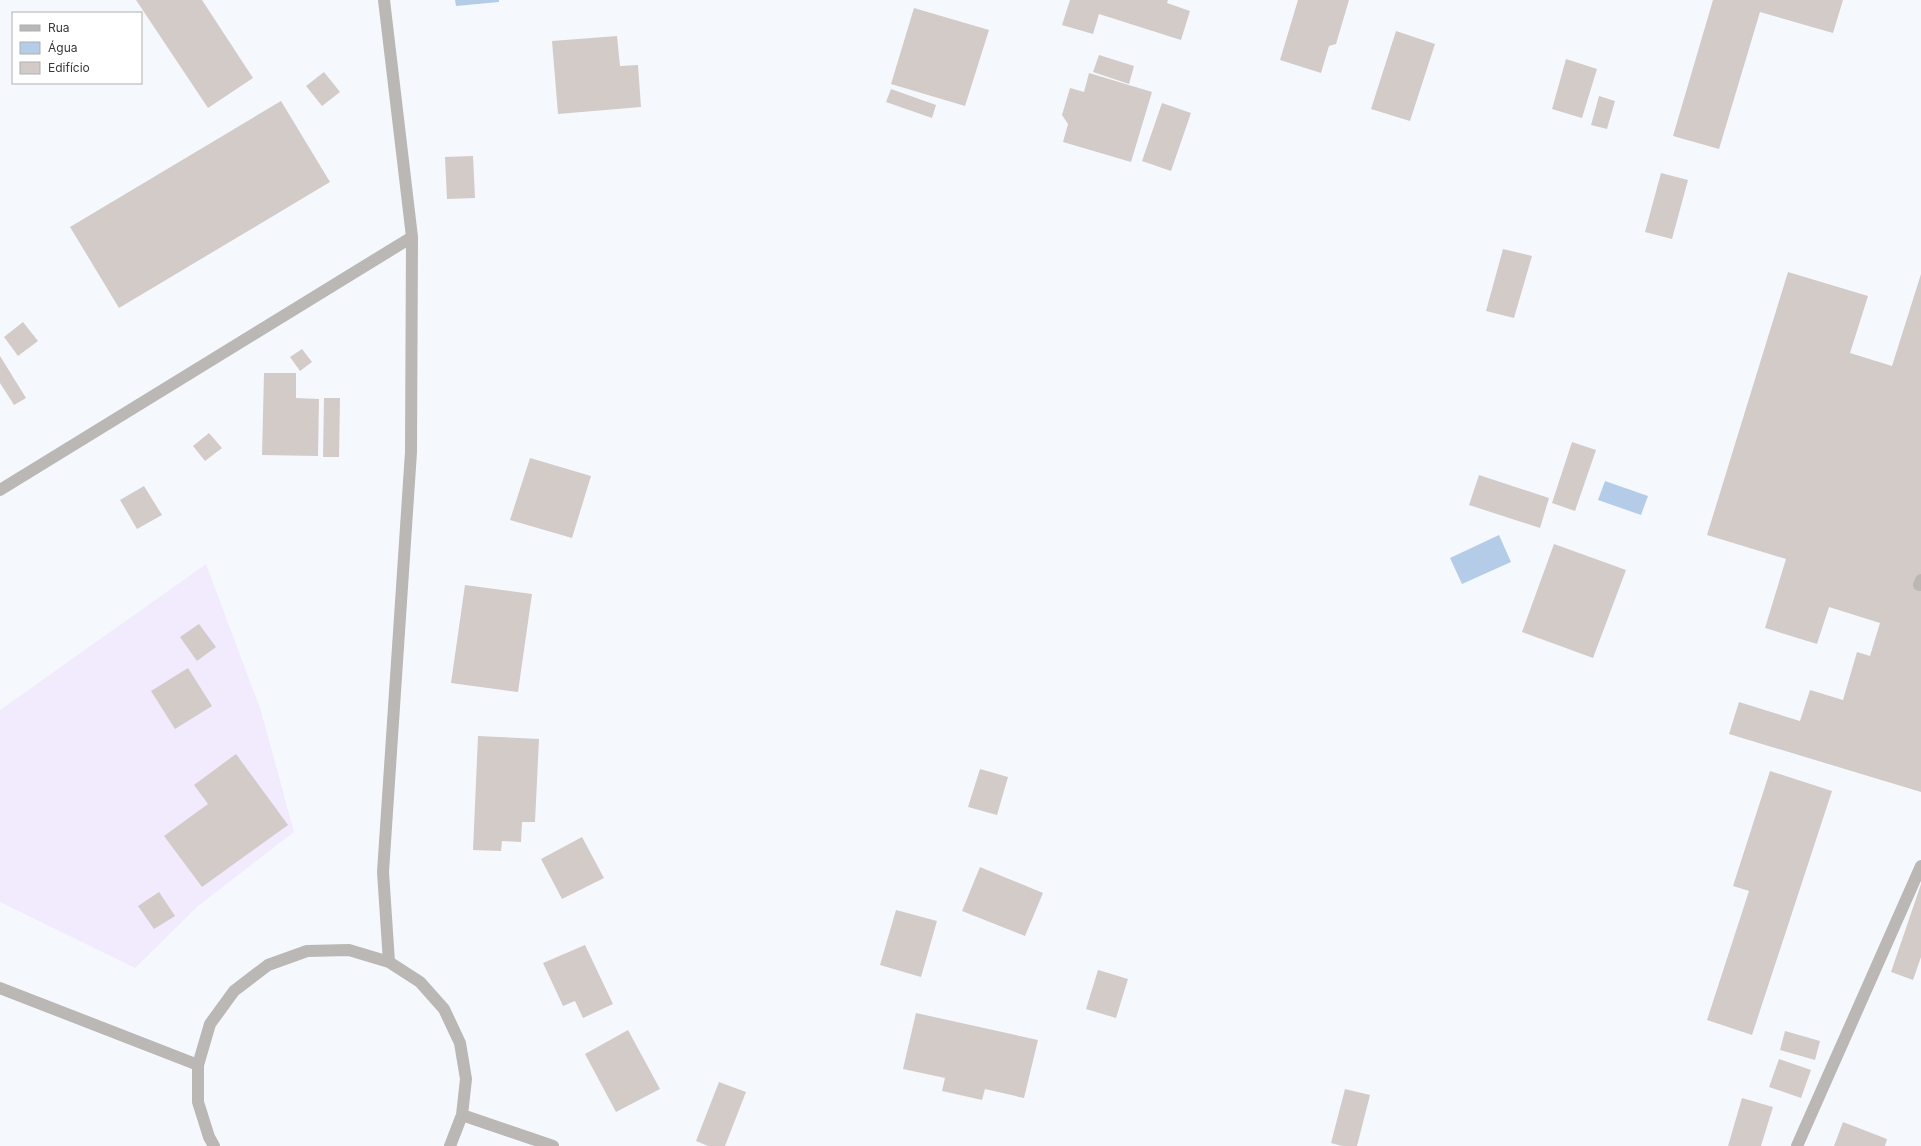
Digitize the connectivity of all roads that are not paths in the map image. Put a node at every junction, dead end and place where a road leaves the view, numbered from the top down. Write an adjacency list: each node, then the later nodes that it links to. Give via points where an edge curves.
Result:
1 (384, 0): 2 (street)
2 (412, 238): 3 (street); 5 (street, via 411,452 383,872)
3 (0, 490)
4 (1921, 866): 12 (street)
5 (389, 962): 7 (street, via 349,950 307,952 268,965 234,991 210,1024); 8 (street, via 420,982 444,1009 460,1043 465,1071)
6 (0, 988): 7 (street)
7 (198, 1065): 9 (street, via 198,1102)
8 (462, 1114): 10 (street); 11 (street)
9 (214, 1146)
10 (450, 1146)
11 (553, 1146)
12 (1796, 1146)

